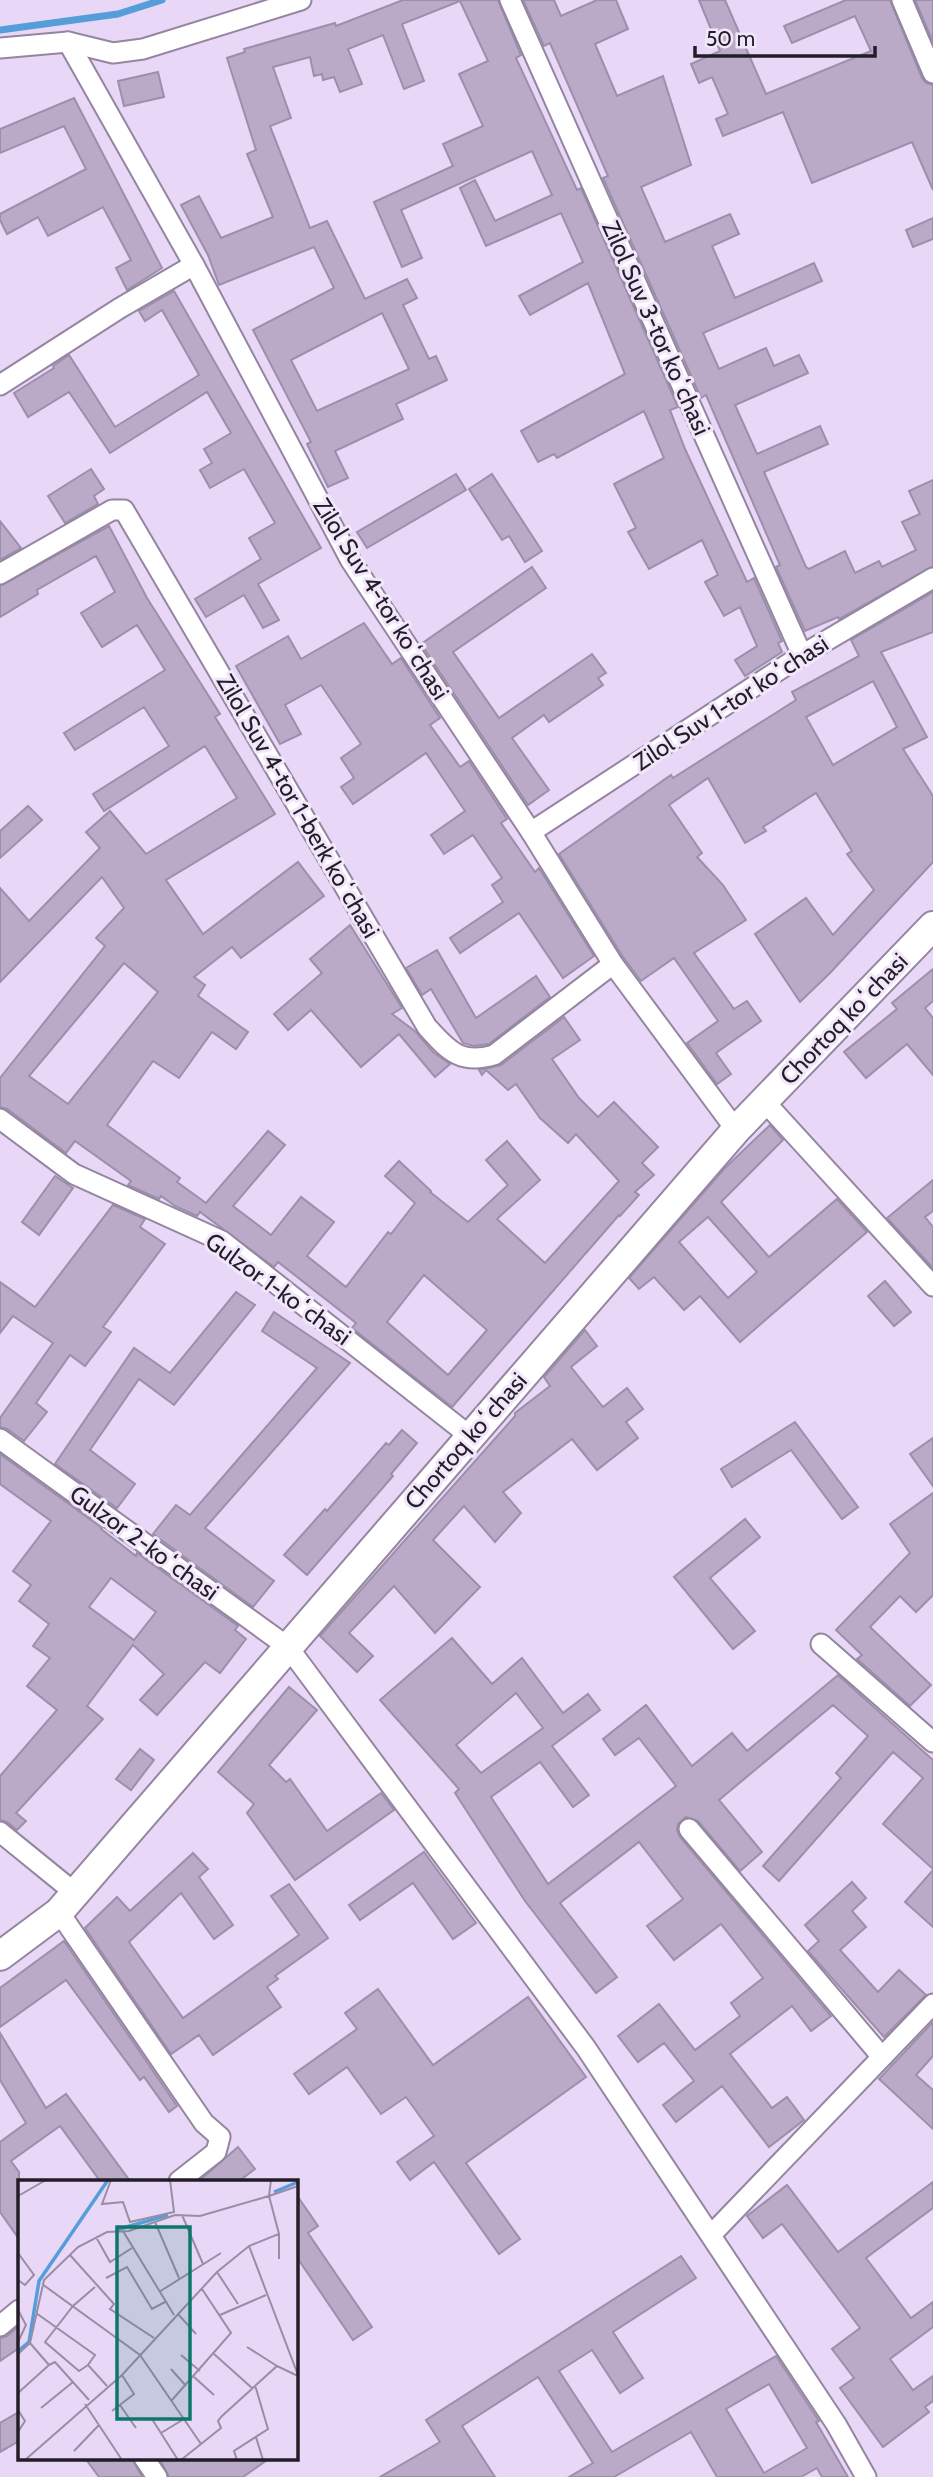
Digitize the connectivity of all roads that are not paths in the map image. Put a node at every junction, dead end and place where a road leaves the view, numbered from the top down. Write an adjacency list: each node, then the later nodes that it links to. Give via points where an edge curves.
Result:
1 (301, 0): 4 (street, via 143,49 113,53)
2 (510, 0): 11 (street, Zilol Suv 3-tor koʻchasi)
3 (902, 0): 6 (street)
4 (68, 42): 5 (street); 7 (street, Zilol Suv 4-tor koʻchasi)
5 (0, 48)
6 (933, 73)
7 (194, 265): 8 (street); 12 (street, Zilol Suv 4-tor koʻchasi, via 351,561)
8 (0, 385)
9 (0, 574): 14 (street, Zilol Suv 4-tor 1-berk koʻchasi, via 112,510 124,509 427,1027 449,1051 466,1058 494,1055)
10 (933, 578): 11 (street, Zilol Suv 1-tor koʻchasi)
11 (802, 655): 12 (street, Zilol Suv 1-tor koʻchasi)
12 (531, 832): 14 (street, Zilol Suv 4-tor koʻchasi)
13 (933, 926): 15 (main road, Chortoq koʻchasi)
14 (613, 964): 17 (street, Zilol Suv 4-tor koʻchasi)
15 (764, 1101): 17 (main road, Chortoq koʻchasi); 18 (street)
16 (0, 1119): 19 (street, Gulzor 1-koʻchasi, via 74,1174 222,1241)
17 (736, 1130): 19 (main road, Chortoq koʻchasi)
18 (933, 1286)
19 (471, 1437): 22 (main road, Chortoq koʻchasi)
20 (0, 1439): 22 (street, Gulzor 2-koʻchasi)
21 (821, 1644): 23 (street)
22 (288, 1647): 26 (main road, Chortoq koʻchasi); 31 (street, Gulzor 2-koʻchasi, via 586,2048)
23 (933, 1742)
24 (689, 1829): 29 (street)
25 (0, 1832): 26 (street)
26 (67, 1902): 27 (main road, Chortoq koʻchasi); 30 (street, via 204,2123 220,2137 216,2152)
27 (0, 1956)
28 (933, 2004): 29 (street)
29 (883, 2057): 31 (street)
30 (180, 2180)
31 (711, 2235): 35 (street, Gulzor 2-koʻchasi, via 836,2424)
32 (18, 2311): 33 (street)
33 (0, 2326)
34 (145, 2460): 36 (street)
35 (863, 2476)
36 (157, 2477)

